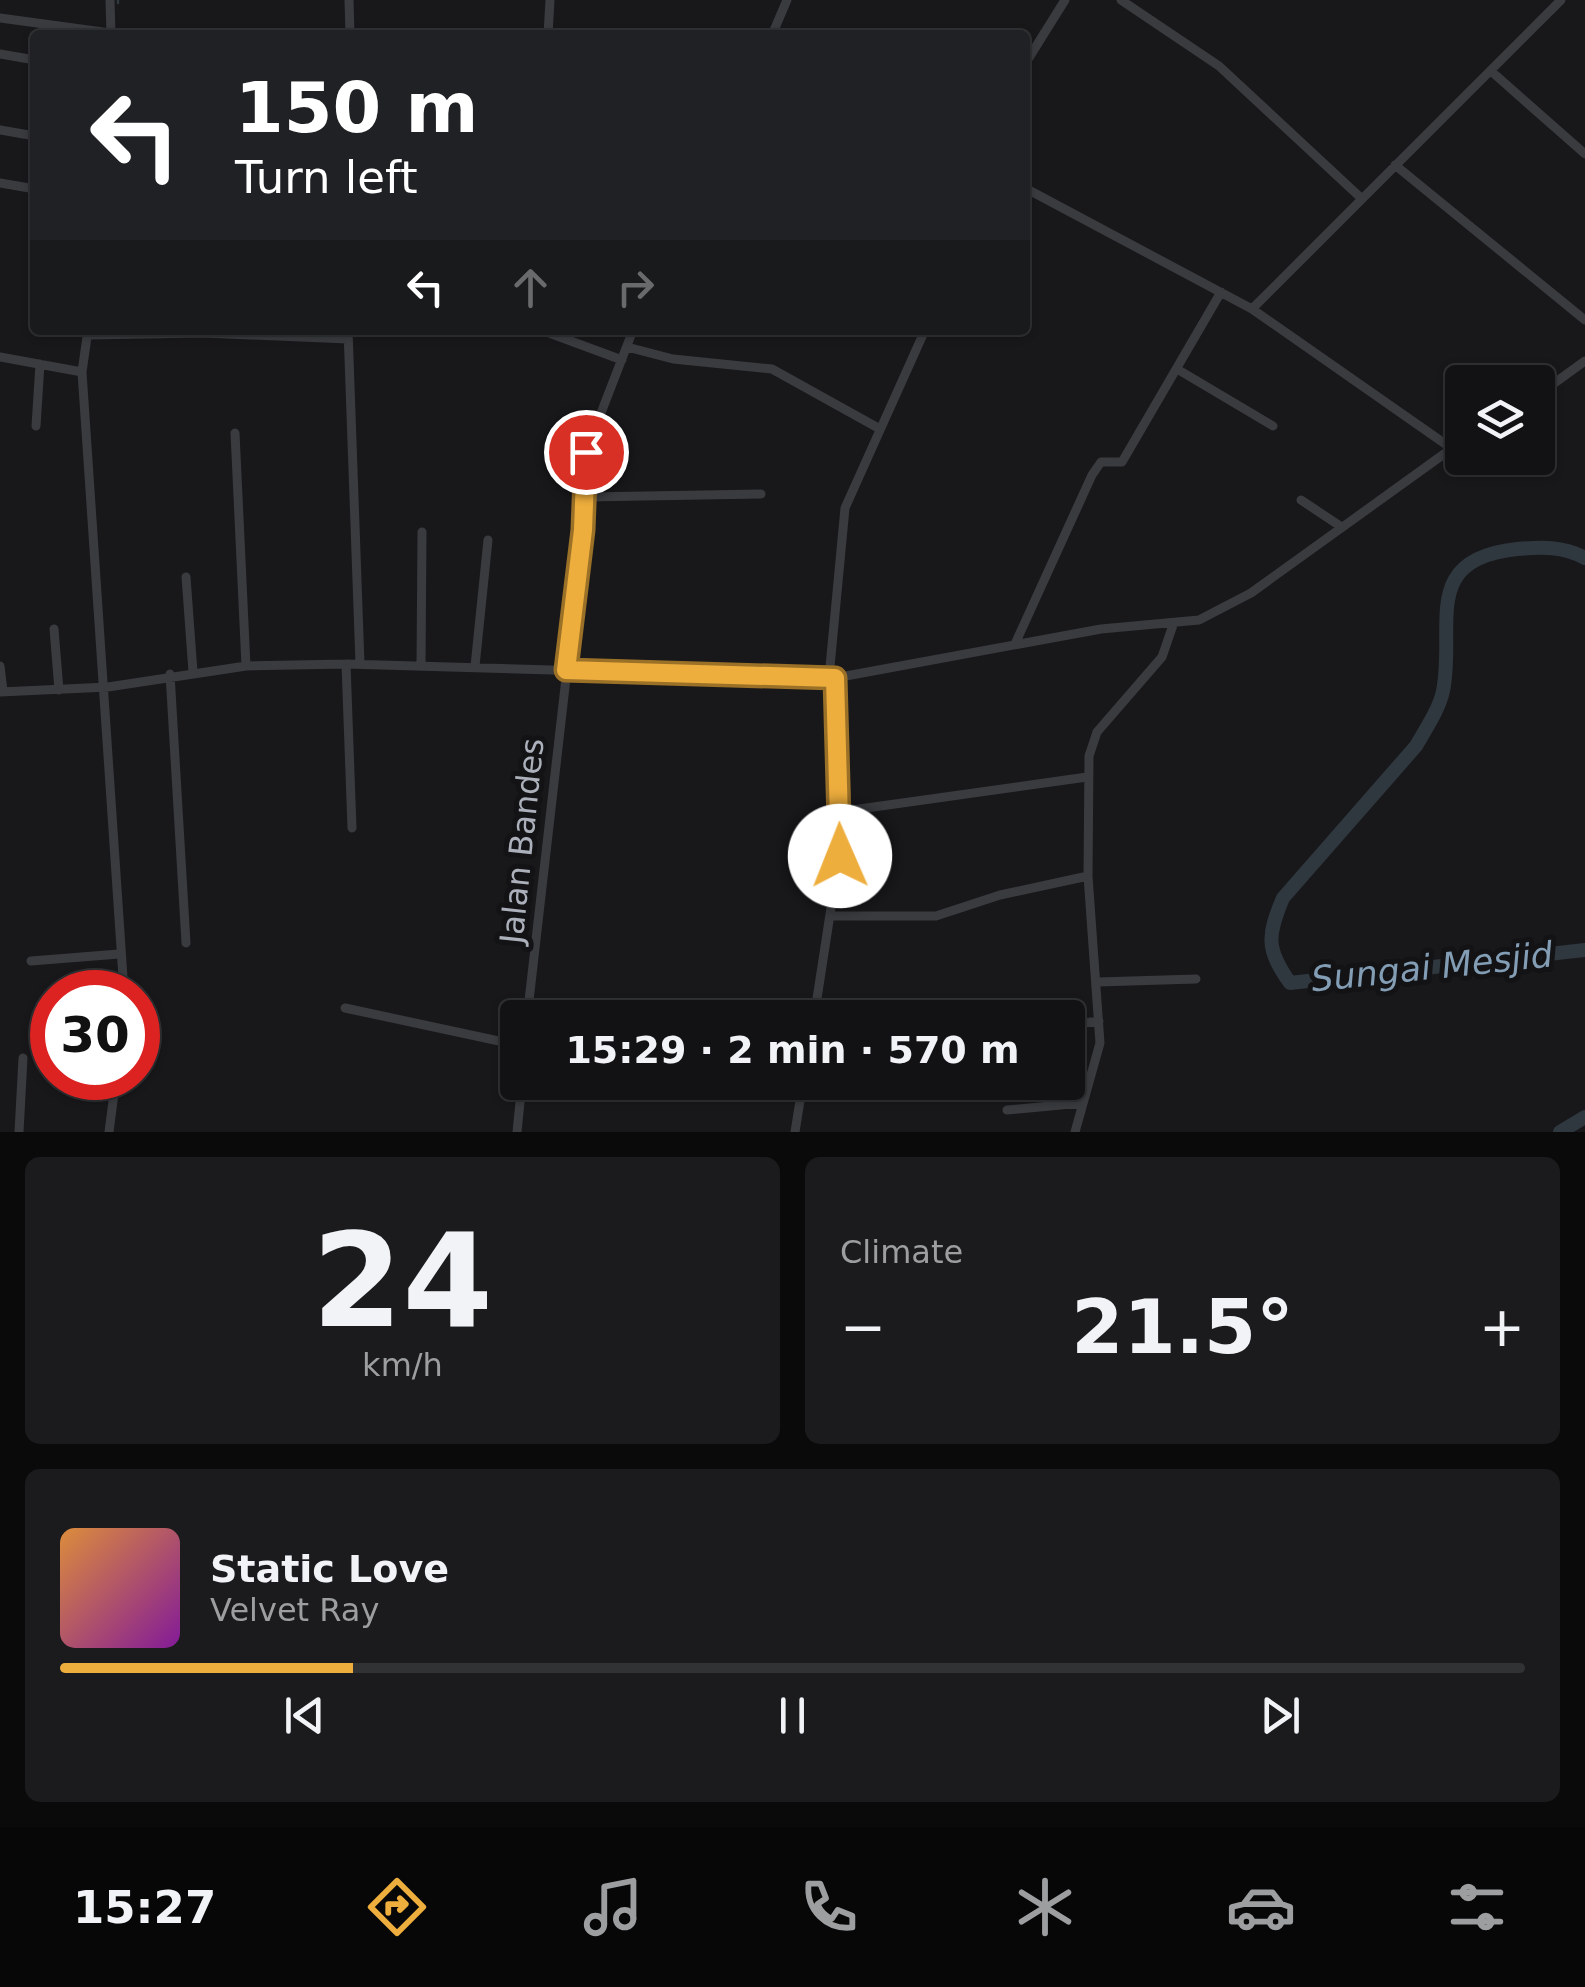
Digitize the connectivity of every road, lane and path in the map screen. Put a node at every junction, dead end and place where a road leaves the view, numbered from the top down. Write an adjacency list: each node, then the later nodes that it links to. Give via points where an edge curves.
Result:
1 (110, 0): 10 (street)
2 (349, 0): 11 (street)
3 (550, 0): 12 (street)
4 (787, 0): 13 (street)
5 (1065, 0): 15 (street)
6 (1121, 0): 25 (street, via 1219,66)
7 (1560, 0): 17 (street)
8 (0, 18): 9 (street)
9 (82, 30)
10 (110, 30)
11 (350, 30)
12 (548, 30)
13 (774, 30)
14 (0, 54): 16 (street)
15 (1030, 56)
16 (30, 59)
17 (1491, 71): 20 (street); 21 (street)
18 (0, 130): 19 (street)
19 (30, 135)
20 (1585, 154)
21 (1395, 165): 25 (street); 28 (street)
22 (0, 183): 23 (street)
23 (30, 187)
24 (1030, 191): 26 (street)
25 (1361, 198): 27 (street)
26 (1222, 292): 27 (street); 39 (street)
27 (1252, 310): 46 (street)
28 (1585, 320)
29 (88, 335): 40 (street)
30 (348, 335): 59 (street)
31 (554, 335): 36 (street)
32 (632, 335): 34 (street, Jalan Bandes)
33 (923, 335): 44 (street)
34 (627, 347): 36 (street, Jalan Bandes); 44 (street, via 772,369)
35 (0, 356): 38 (street)
36 (622, 360): 49 (street, Jalan Bandes, via 586,452)
37 (1585, 362): 41 (street)
38 (40, 364): 40 (street); 42 (street)
39 (1177, 369): 43 (street); 57 (street, via 1122,462 1100,462 1092,475)
40 (82, 372): 68 (street)
41 (1555, 384)
42 (36, 426)
43 (1274, 426)
44 (880, 429): 67 (street, via 843,520)
45 (235, 433): 62 (street)
46 (1445, 444)
47 (1445, 452): 51 (street)
48 (761, 494): 49 (street)
49 (586, 496): 64 (street, Jalan Bandes)
50 (1301, 500): 51 (street)
51 (1340, 526): 55 (street, via 1215,616)
52 (422, 532): 60 (street)
53 (488, 540): 63 (street)
54 (186, 577): 65 (street)
55 (1173, 624): 57 (street); 71 (street, via 1162,657 1097,732)
56 (54, 628): 69 (street)
57 (1015, 644): 67 (street)
58 (346, 664): 59 (street); 62 (street); 73 (street)
59 (360, 664): 60 (street)
60 (420, 665): 63 (street)
61 (0, 666): 70 (street)
62 (246, 666): 65 (street)
63 (475, 666): 64 (street)
64 (566, 670): 67 (street); 82 (street, Jalan Bandes)
65 (193, 672): 66 (street)
66 (170, 674): 68 (street); 76 (street)
67 (832, 677): 72 (street)
68 (109, 686): 69 (street); 77 (street)
69 (59, 690): 70 (street)
70 (1, 691)
71 (1087, 778): 72 (street); 74 (street)
72 (838, 812): 75 (street)
73 (352, 828)
74 (1088, 876): 75 (street, via 936,916); 81 (street)
75 (831, 916): 83 (street)
76 (186, 943)
77 (120, 954): 78 (street); 79 (street)
78 (31, 961)
79 (122, 970)
80 (1196, 979): 81 (street)
81 (1098, 982): 85 (street)
82 (528, 1000)
83 (817, 1000)
84 (345, 1008): 87 (street)
85 (1099, 1022): 86 (street); 92 (street, via 1100,1043)
86 (1085, 1023)
87 (500, 1041)
88 (23, 1058): 94 (street)
89 (113, 1100): 95 (street)
90 (521, 1100): 96 (street)
91 (800, 1100): 97 (street)
92 (1082, 1102): 93 (street); 98 (street)
93 (1007, 1110)
94 (20, 1132)
95 (108, 1132)
96 (517, 1132)
97 (795, 1132)
98 (1075, 1132)

